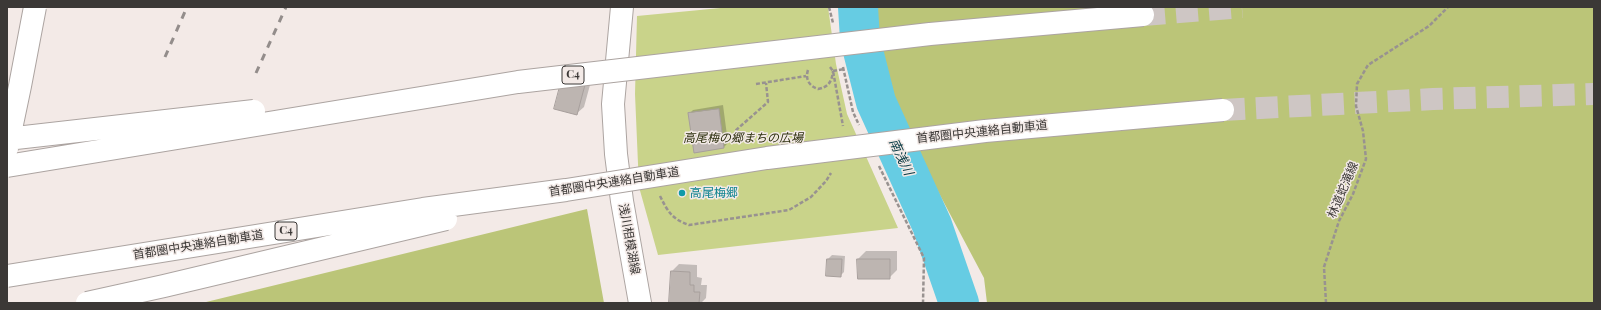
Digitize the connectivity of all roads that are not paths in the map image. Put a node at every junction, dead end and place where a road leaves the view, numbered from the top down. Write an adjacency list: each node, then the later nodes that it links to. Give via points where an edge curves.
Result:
1 (34, 7): 7 (main road, bridge)
2 (622, 7): 12 (main road, 浅川相模湖線, via 613,104 616,154)
3 (1143, 15): 4 (main road, C4, bridge, via 930,34)
4 (518, 82): 6 (main road, bridge); 8 (main road, C4, bridge)
5 (1223, 110): 9 (main road, 首都圏中央連絡自動車道 / C4, bridge, via 985,130 767,158)
6 (7, 139)
7 (7, 148)
8 (7, 166)
9 (566, 190): 10 (main road, 首都圏中央連絡自動車道 / C4, bridge, via 415,210); 11 (main road, bridge)
10 (7, 276)
11 (87, 303)
12 (640, 303)

